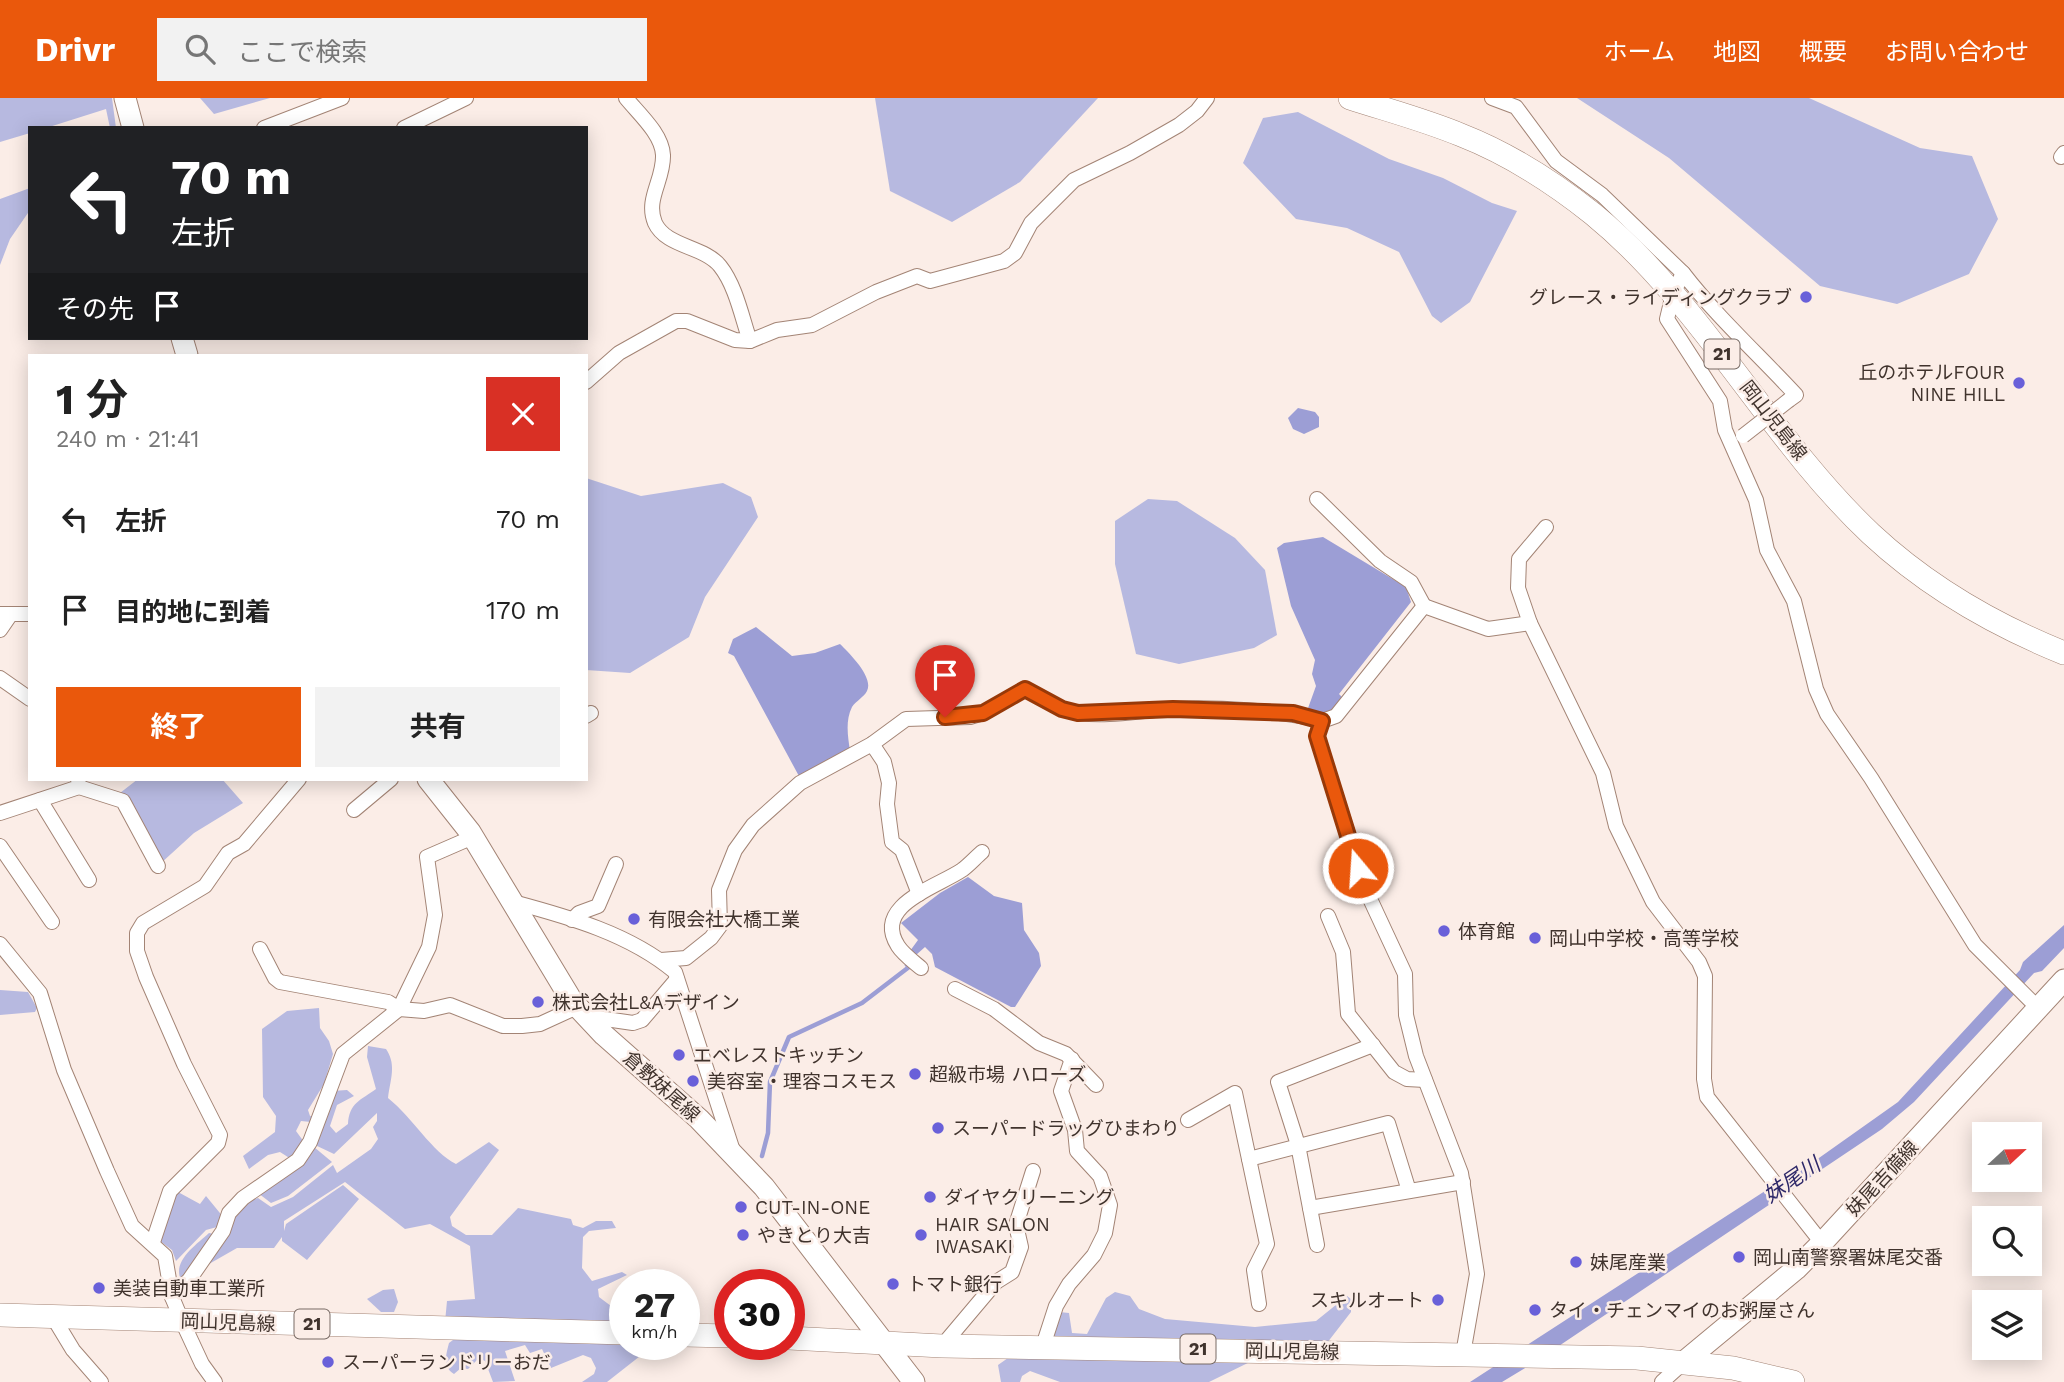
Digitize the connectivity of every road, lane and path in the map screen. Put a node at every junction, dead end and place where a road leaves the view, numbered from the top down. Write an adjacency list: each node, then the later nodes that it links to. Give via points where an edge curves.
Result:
1 (125, 98): 8 (main road)
2 (342, 98): 9 (street)
3 (466, 98): 10 (street)
4 (626, 98): 12 (street, via 656,134 663,154 650,205 656,225 671,239 704,253 720,266)
5 (1207, 98): 12 (street, via 1179,125 1074,180 1031,223 1014,253 1004,261 930,281 917,276 812,325 777,330)
6 (1350, 98): 11 (main road, 岡山児島線 / 21, via 1462,135 1552,185)
7 (1492, 98): 11 (street, via 1516,107 1556,161 1602,195)
8 (132, 126)
9 (269, 126)
10 (408, 126)
11 (1678, 283): 14 (street, via 1667,319 1720,401 1725,430); 14 (street, bridge, via 1712,310 1796,395); 22 (main road, 岡山児島線 / 21, via 1811,467 1869,532 1951,598)
12 (750, 341): 13 (street, via 676,321 619,353)
13 (588, 380)
14 (1737, 440): 52 (street, via 1767,550 1794,601 1816,689 1827,714 1975,945)
15 (1317, 499): 17 (street, via 1380,561 1411,582)
16 (1546, 527): 20 (street, via 1519,559 1518,588)
17 (1424, 606): 20 (street, via 1488,629); 25 (street, via 1336,716)
18 (5, 614): 19 (street); 21 (street)
19 (28, 614)
20 (1530, 623): 68 (street, via 1603,773 1616,826 1653,902 1705,976 1707,1097)
21 (0, 630)
22 (2064, 653)
23 (0, 678): 24 (street)
24 (28, 698)
25 (1322, 721): 26 (street, via 1293,713 1173,709 1078,713 1025,689 970,717 906,719); 57 (street, via 1317,736 1351,847 1405,974 1406,1015)
26 (872, 744): 40 (street, via 884,762 889,783 892,842 902,850); 47 (street, via 800,783 753,825 724,872 719,890 720,926 686,958)
27 (297, 781): 67 (street, via 244,844 228,853 205,886 143,923 137,933 137,951 146,977 220,1135 218,1143 170,1191)
28 (389, 781): 32 (street)
29 (435, 781): 34 (main road, 倉敷妹尾線)
30 (78, 783): 31 (street); 38 (street, via 123,801)
31 (40, 800): 33 (street); 39 (street)
32 (354, 810)
33 (0, 813)
34 (473, 837): 41 (main road, 倉敷妹尾線); 53 (street, via 427,857 435,915 429,947)
35 (0, 846): 44 (street)
36 (982, 852): 40 (street, via 963,869)
37 (616, 864): 43 (street, via 598,906)
38 (158, 866)
39 (89, 880)
40 (919, 894): 48 (street, via 896,911 892,925 898,946)
41 (513, 902): 43 (street); 54 (main road, 倉敷妹尾線, via 558,982)
42 (1328, 916): 55 (street, via 1343,952 1348,1014)
43 (572, 920): 47 (street)
44 (52, 922)
45 (0, 944): 67 (street, via 40,993 64,1070 111,1182 132,1226)
46 (260, 948): 53 (street, via 280,982 388,1002)
47 (661, 960): 49 (street)
48 (914, 962)
49 (677, 979): 54 (street, via 642,1020 633,1024); 61 (street)
50 (955, 989): 56 (street)
51 (2060, 990): 52 (main road, 妹尾吉備線)
52 (2033, 1003): 68 (main road, 妹尾吉備線)
53 (400, 1009): 54 (street, via 424,1011 450,1005 503,1026 540,1024); 70 (street, via 343,1054 310,1142 298,1160 229,1213 223,1231)
54 (581, 1011): 61 (main road, 倉敷妹尾線)
55 (1373, 1045): 57 (street, via 1394,1072 1407,1079); 60 (street, via 1278,1082)
56 (1072, 1059): 58 (street); 79 (street, via 1061,1091 1077,1151 1100,1176 1110,1205 1105,1233 1056,1306)
57 (1425, 1080): 64 (street)
58 (1096, 1085)
59 (1188, 1120): 62 (street, via 1235,1093)
60 (1298, 1145): 62 (street); 65 (street, via 1388,1123); 66 (street)
61 (735, 1156): 77 (main road, 倉敷妹尾線, via 796,1225)
62 (1249, 1159): 71 (street, via 1266,1244 1254,1270)
63 (1033, 1171): 78 (street, via 1016,1225 1021,1247 1012,1272 996,1282)
64 (1463, 1182): 65 (street); 80 (street, via 1476,1273)
65 (1409, 1191): 66 (street)
66 (1310, 1208): 69 (street)
67 (153, 1242): 70 (street, via 165,1256)
68 (1822, 1243): 81 (main road, 妹尾吉備線)
69 (1317, 1245)
70 (172, 1297): 74 (street)
71 (1259, 1304)
72 (0, 1315): 73 (main road, 岡山児島線 / 21)
73 (53, 1317): 74 (main road, 岡山児島線 / 21); 82 (street, via 73,1350)
74 (181, 1321): 75 (main road, 岡山児島線 / 21); 83 (street)
75 (609, 1333)
76 (805, 1339): 77 (main road, 岡山児島線 / 21)
77 (886, 1344): 78 (main road, 岡山児島線 / 21); 84 (main road, 倉敷妹尾線)
78 (942, 1346): 79 (main road, 岡山児島線 / 21)
79 (1043, 1346): 80 (main road, 岡山児島線 / 21)
80 (1463, 1354): 81 (main road, 岡山児島線 / 21)
81 (1685, 1361): 85 (street); 86 (main road, 岡山児島線 / 21)
82 (101, 1382)
83 (215, 1382)
84 (914, 1382)
85 (1662, 1382)
86 (1793, 1382)

